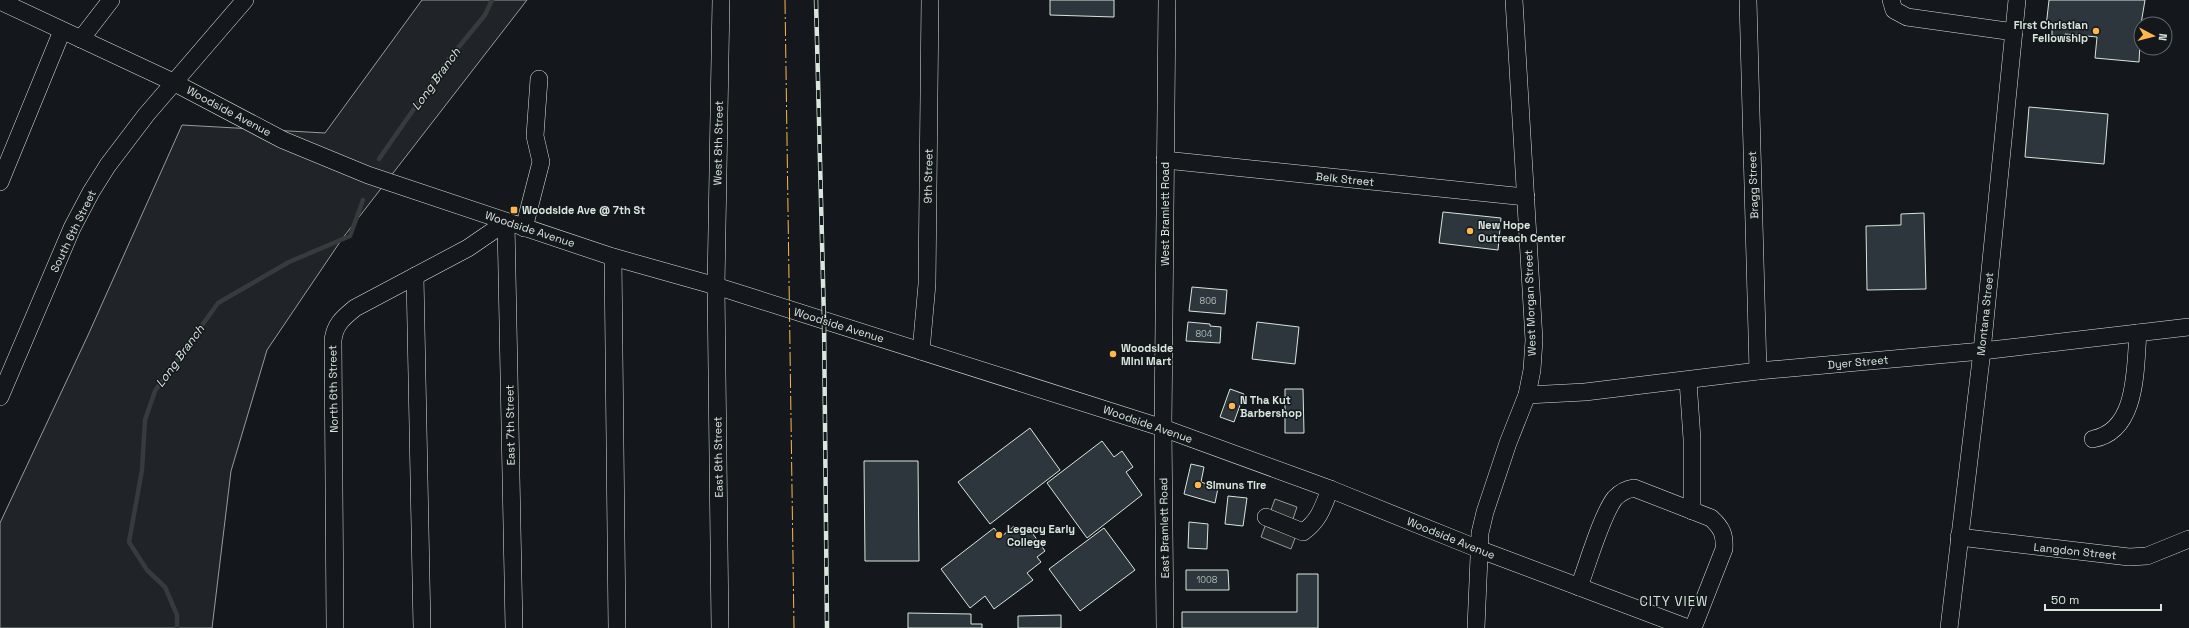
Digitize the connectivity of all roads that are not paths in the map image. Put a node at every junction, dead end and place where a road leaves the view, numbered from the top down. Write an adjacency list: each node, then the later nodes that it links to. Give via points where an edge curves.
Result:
1 (111, 0): 13 (street)
2 (245, 0): 15 (street, South 6th Street)
3 (721, 0): 23 (street, West 8th Street)
4 (930, 0): 26 (street, 9th Street, via 927,284)
5 (1167, 0): 16 (street, West Bramlett Road)
6 (1514, 0): 18 (street, West Morgan Street)
7 (1748, 0): 28 (street, Bragg Street)
8 (1891, 0): 12 (street, via 1894,10 1907,17)
9 (2017, 0): 12 (street, Montana Street)
10 (0, 2): 11 (street, Woodside Avenue)
11 (62, 31): 13 (street, Woodside Avenue); 17 (street)
12 (2014, 32): 27 (street, Montana Street)
13 (80, 39): 15 (street, Woodside Avenue)
14 (539, 79): 20 (street, via 535,136 541,162)
15 (173, 82): 19 (street, Woodside Avenue, via 283,140 368,175); 31 (street, South 6th Street, via 108,165 91,192 72,228)
16 (1165, 160): 18 (street, Belk Street); 32 (street, West Bramlett Road)
17 (0, 182)
18 (1526, 197): 30 (street, West Morgan Street, via 1534,340)
19 (506, 222): 20 (street, Woodside Avenue); 22 (street, North 6th Street, via 468,248); 43 (street, East 7th Street)
20 (524, 228): 21 (street, Woodside Avenue)
21 (614, 257): 23 (street, Woodside Avenue); 44 (street)
22 (415, 276): 41 (street, North 6th Street, via 355,308 341,319 334,331); 42 (street)
23 (716, 286): 26 (street, Woodside Avenue); 45 (street, East 8th Street)
24 (2189, 327): 25 (street, Dyer Street)
25 (2138, 333): 27 (street, Dyer Street); 33 (street, via 2129,405 2112,431)
26 (921, 351): 32 (street, Woodside Avenue)
27 (1982, 351): 28 (street, Dyer Street); 37 (street, Montana Street)
28 (1758, 371): 29 (street, Dyer Street)
29 (1688, 381): 30 (street, Dyer Street, via 1585,392); 35 (street, via 1692,439)
30 (1527, 395): 39 (street, West Morgan Street, via 1485,512 1480,533)
31 (0, 397)
32 (1163, 428): 34 (street, Woodside Avenue); 46 (street, East Bramlett Road)
33 (2093, 439)
34 (1330, 489): 36 (street, via 1317,519 1303,532); 39 (street, Woodside Avenue)
35 (1692, 511): 40 (street, via 1634,488 1625,490 1615,498 1603,522); 49 (street, via 1711,518 1721,526 1725,537 1724,549)
36 (1266, 517)
37 (1959, 537): 38 (street, Langdon Street, via 2129,557 2147,556); 50 (street, Montana Street)
38 (2189, 539)
39 (1481, 550): 40 (street, Woodside Avenue); 47 (street, West Morgan Street, via 1477,581)
40 (1579, 587): 48 (street, Woodside Avenue)
41 (335, 628)
42 (422, 628)
43 (514, 628)
44 (617, 628)
45 (720, 628)
46 (1165, 628)
47 (1476, 628)
48 (1688, 628)
49 (1693, 628)
50 (1949, 628)

